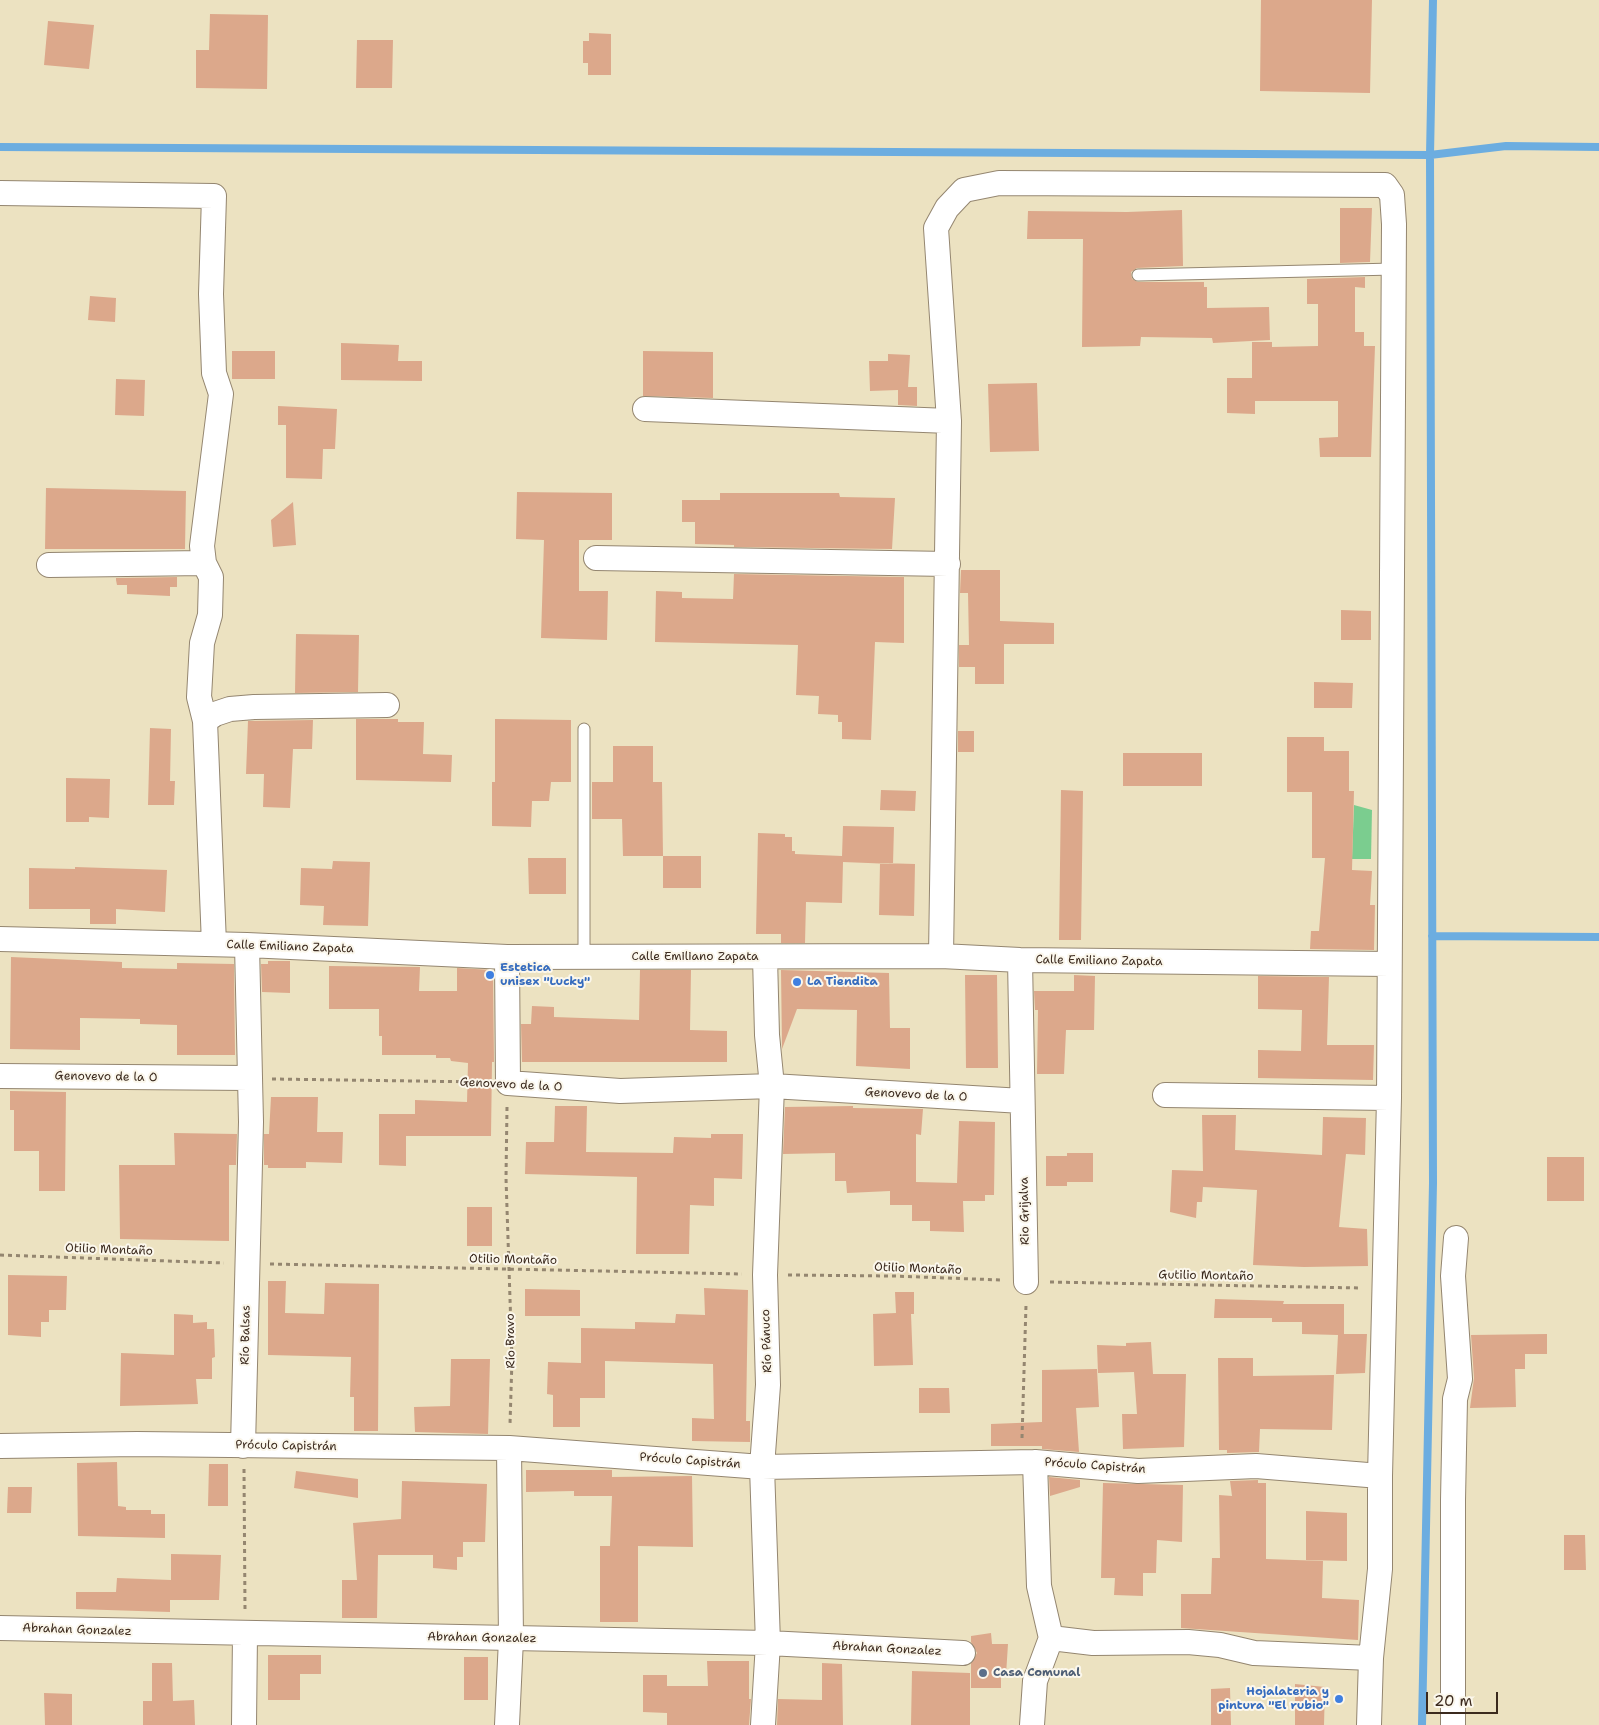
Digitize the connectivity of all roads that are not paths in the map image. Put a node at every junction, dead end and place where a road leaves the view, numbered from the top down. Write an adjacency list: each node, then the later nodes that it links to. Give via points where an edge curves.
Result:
1 (0, 193): 7 (street, via 214,196 211,294 214,373 221,394 202,546)
2 (1394, 269): 3 (lane); 5 (street, via 1392,195 1385,185 999,183 964,190 947,208 936,228); 21 (street)
3 (1138, 275)
4 (645, 409): 5 (street)
5 (949, 421): 8 (street)
6 (596, 558): 8 (street)
7 (204, 563): 9 (street); 11 (street, via 211,577 210,615 202,643 200,670 199,697)
8 (948, 564): 17 (street)
9 (50, 565)
10 (388, 706): 11 (street, via 254,707 215,714)
11 (205, 721): 14 (street)
12 (584, 729): 16 (lane)
13 (0, 939): 14 (street, Calle Emiliano Zapata)
14 (214, 944): 15 (street, Calle Emiliano Zapata)
15 (247, 945): 18 (street, Calle Emiliano Zapata); 23 (street, Río Balsas)
16 (584, 956): 18 (street, Calle Emiliano Zapata); 19 (street, Calle Emiliano Zapata)
17 (941, 956): 19 (street, Calle Emiliano Zapata); 20 (street, Calle Emiliano Zapata)
18 (507, 957): 24 (street, Genovevo de la O, via 508,1083 620,1091)
19 (766, 957): 24 (street, Río Pánuco, via 767,1035)
20 (1020, 960): 21 (street, Calle Emiliano Zapata); 27 (street, Rio Grijalva)
21 (1389, 964): 26 (street)
22 (0, 1076): 23 (street, Genovevo de la O)
23 (249, 1078): 31 (street, Río Balsas, via 251,1122)
24 (772, 1086): 27 (street, Genovevo de la O); 34 (street, Río Pánuco, via 765,1275 768,1385)
25 (1165, 1095): 26 (street)
26 (1389, 1098): 35 (street)
27 (1022, 1101): 29 (street, Rio Grijalva)
28 (1456, 1238): 48 (street, via 1453,1276 1460,1379 1455,1399 1453,1482)
29 (1026, 1282)
30 (0, 1446): 31 (street, Próculo Capistrán)
31 (243, 1446): 32 (street, Próculo Capistrán)
32 (509, 1448): 34 (street, Próculo Capistrán); 39 (street)
33 (1028, 1462): 34 (street, Próculo Capistrán); 35 (street, Próculo Capistrán, via 1138,1471 1256,1466); 38 (street, via 1039,1586)
34 (762, 1467): 40 (street, Río Pánuco)
35 (1380, 1476): 42 (street, via 1380,1569)
36 (0, 1628): 37 (street, Abrahan Gonzalez)
37 (245, 1634): 39 (street, Abrahan Gonzalez); 43 (street)
38 (1051, 1638): 42 (street, via 1093,1643 1188,1642 1254,1653); 46 (street, via 1035,1681)
39 (511, 1639): 40 (street, Abrahan Gonzalez); 44 (street)
40 (768, 1643): 41 (street, Abrahan Gonzalez); 45 (street, Río Pánuco)
41 (963, 1653)
42 (1371, 1658): 47 (street)
43 (244, 1725)
44 (507, 1725)
45 (763, 1725)
46 (1032, 1725)
47 (1369, 1725)
48 (1453, 1725)

